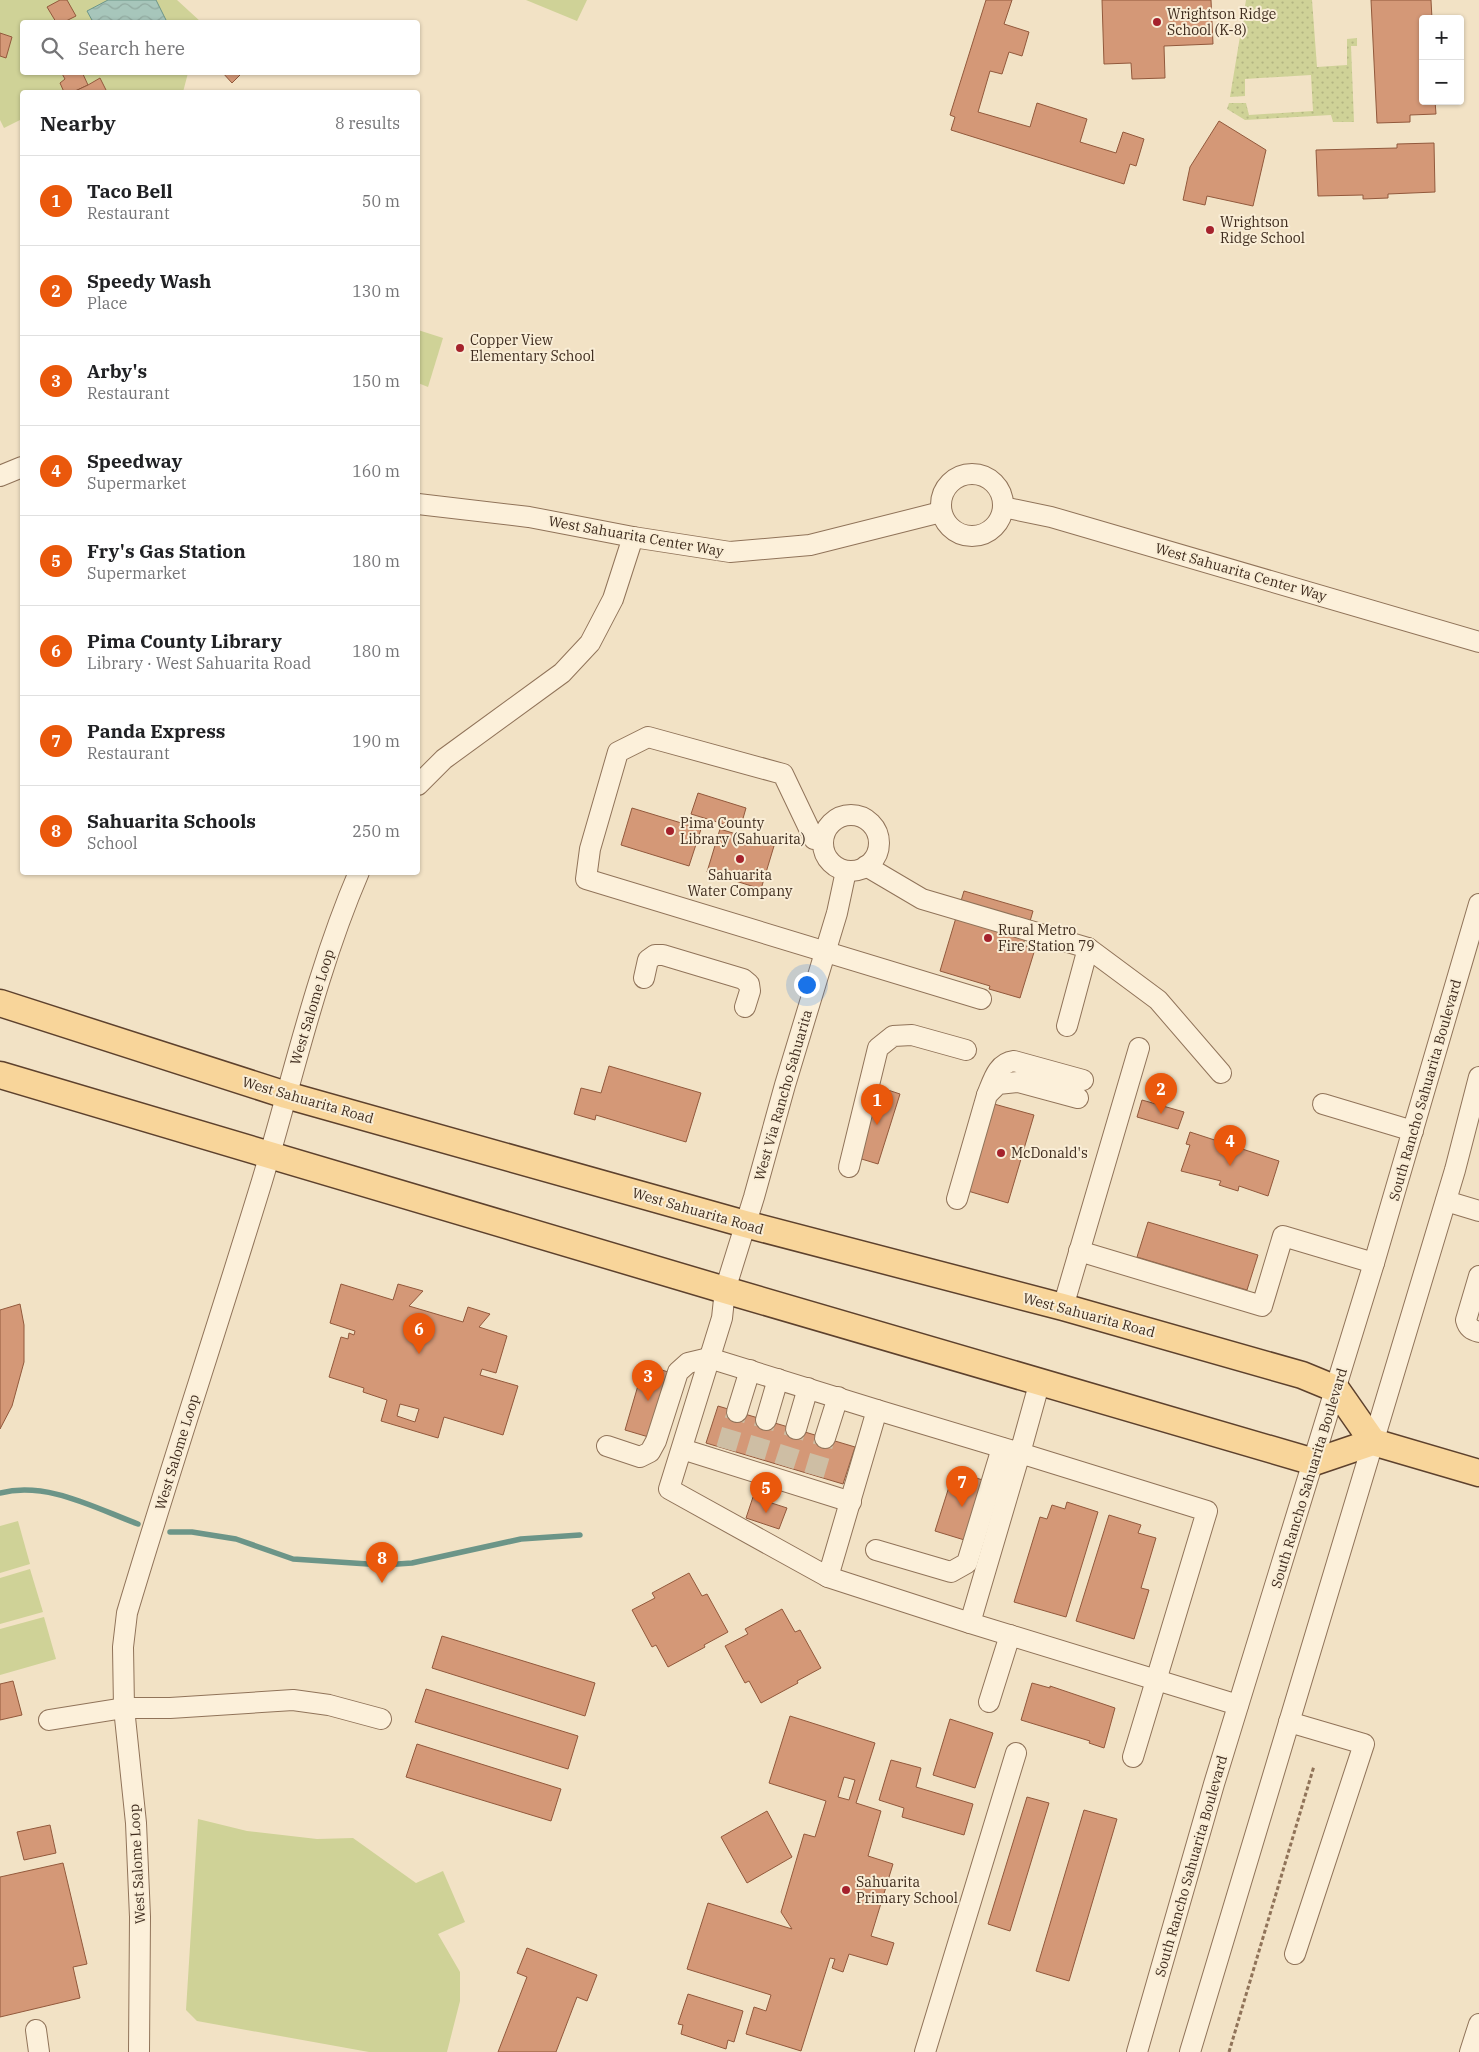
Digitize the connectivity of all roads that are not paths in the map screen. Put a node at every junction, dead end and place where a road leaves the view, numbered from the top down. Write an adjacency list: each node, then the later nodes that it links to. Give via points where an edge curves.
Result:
1 (20, 468): 2 (street)
2 (0, 476)
3 (420, 504): 6 (street, West Sahuarita Center Way, via 529,517)
4 (1003, 507): 5 (street, via 997,524 980,535 970,536 952,529); 5 (street, via 997,486 982,476 972,474 954,479 948,485 942,494); 7 (street, West Sahuarita Center Way, via 1051,517)
5 (941, 512): 6 (street, West Sahuarita Center Way, via 810,545 730,552)
6 (633, 537): 8 (street, via 613,599 590,643 562,673 444,759)
7 (1479, 642)
8 (420, 784)
9 (823, 837): 10 (street, via 834,819 843,815 853,814 870,822 876,829 879,847); 11 (street, via 824,853 829,861); 15 (street, via 814,839 783,774 648,737 618,752 590,849 586,879)
10 (866, 866): 11 (street); 14 (street, via 922,898)
11 (846, 871): 15 (street, West Via Rancho Sahuarita)
12 (358, 875): 27 (street, West Salome Loop, via 339,919)
13 (1479, 904): 29 (street, South Rancho Sahuarita Boulevard)
14 (1088, 948): 20 (street); 23 (street, via 1158,1000)
15 (825, 950): 17 (street); 35 (street, West Via Rancho Sahuarita)
16 (644, 978): 19 (street, via 648,960 655,955 663,955 743,979 750,984)
17 (981, 1000)
18 (0, 1003): 27 (main road, West Sahuarita Road)
19 (745, 1007)
20 (1067, 1026)
21 (1139, 1048): 36 (street)
22 (966, 1050): 31 (street, via 912,1035 893,1036 878,1048)
23 (1221, 1073)
24 (0, 1074): 30 (main road)
25 (1479, 1077): 33 (street)
26 (1080, 1089): 32 (street, via 1018,1082 998,1084 987,1095)
27 (286, 1095): 30 (street, West Salome Loop); 35 (main road, West Sahuarita Road)
28 (1323, 1104): 29 (street)
29 (1413, 1131): 37 (street, South Rancho Sahuarita Boulevard)
30 (269, 1155): 39 (main road); 69 (street, West Salome Loop, via 127,1613 123,1647)
31 (849, 1167)
32 (957, 1199)
33 (1446, 1201): 34 (street); 55 (street)
34 (1479, 1211)
35 (745, 1224): 39 (street, West Via Rancho Sahuarita); 41 (main road, West Sahuarita Road)
36 (1079, 1251): 37 (street, via 1262,1306 1283,1236); 41 (street)
37 (1374, 1263): 48 (street, South Rancho Sahuarita Boulevard)
38 (1479, 1276): 40 (street)
39 (724, 1290): 43 (street, West Via Rancho Sahuarita, via 722,1318); 46 (main road)
40 (1476, 1296): 42 (street, via 1466,1320 1471,1330)
41 (1063, 1308): 48 (main road, West Sahuarita Road, via 1298,1373)
42 (1479, 1332)
43 (709, 1358): 44 (street); 56 (street, via 688,1363 678,1372 650,1452 640,1457); 57 (street, West Via Rancho Sahuarita)
44 (750, 1370): 45 (street); 51 (street)
45 (778, 1379): 47 (street); 52 (street)
46 (1040, 1381): 58 (street); 59 (main road)
47 (808, 1388): 49 (street); 53 (street)
48 (1336, 1389): 55 (main road); 59 (street, South Rancho Sahuarita Boulevard)
49 (838, 1397): 50 (street); 54 (street)
50 (878, 1410): 58 (street); 61 (street)
51 (737, 1412)
52 (766, 1420)
53 (796, 1429)
54 (825, 1438)
55 (1373, 1442): 59 (main road); 60 (main road); 72 (street)
56 (608, 1446)
57 (682, 1449): 61 (street, via 724,1455 812,1482); 63 (street, West Via Rancho Sahuarita, via 669,1489)
58 (1011, 1450): 62 (street, via 967,1563 951,1572); 64 (street); 66 (street, via 1207,1511)
59 (1314, 1462): 68 (street, South Rancho Sahuarita Boulevard)
60 (1479, 1473)
61 (850, 1502): 63 (street)
62 (876, 1550)
63 (828, 1578): 64 (street)
64 (970, 1623): 65 (street)
65 (1010, 1635): 66 (street); 67 (street)
66 (1156, 1679): 68 (street); 74 (street)
67 (989, 1702)
68 (1238, 1705): 81 (street, South Rancho Sahuarita Boulevard)
69 (124, 1708): 70 (street); 71 (street, via 293,1700 329,1705); 79 (street, West Salome Loop, via 136,1823 140,1917)
70 (49, 1720)
71 (381, 1720)
72 (1289, 1722): 75 (street, via 1364,1744); 82 (street)
73 (1016, 1753): 80 (street)
74 (1133, 1757)
75 (1295, 1954)
76 (1479, 2024): 83 (street)
77 (36, 2030): 78 (street)
78 (39, 2052)
79 (139, 2052)
80 (925, 2052)
81 (1137, 2052)
82 (1190, 2052)
83 (1470, 2052)

